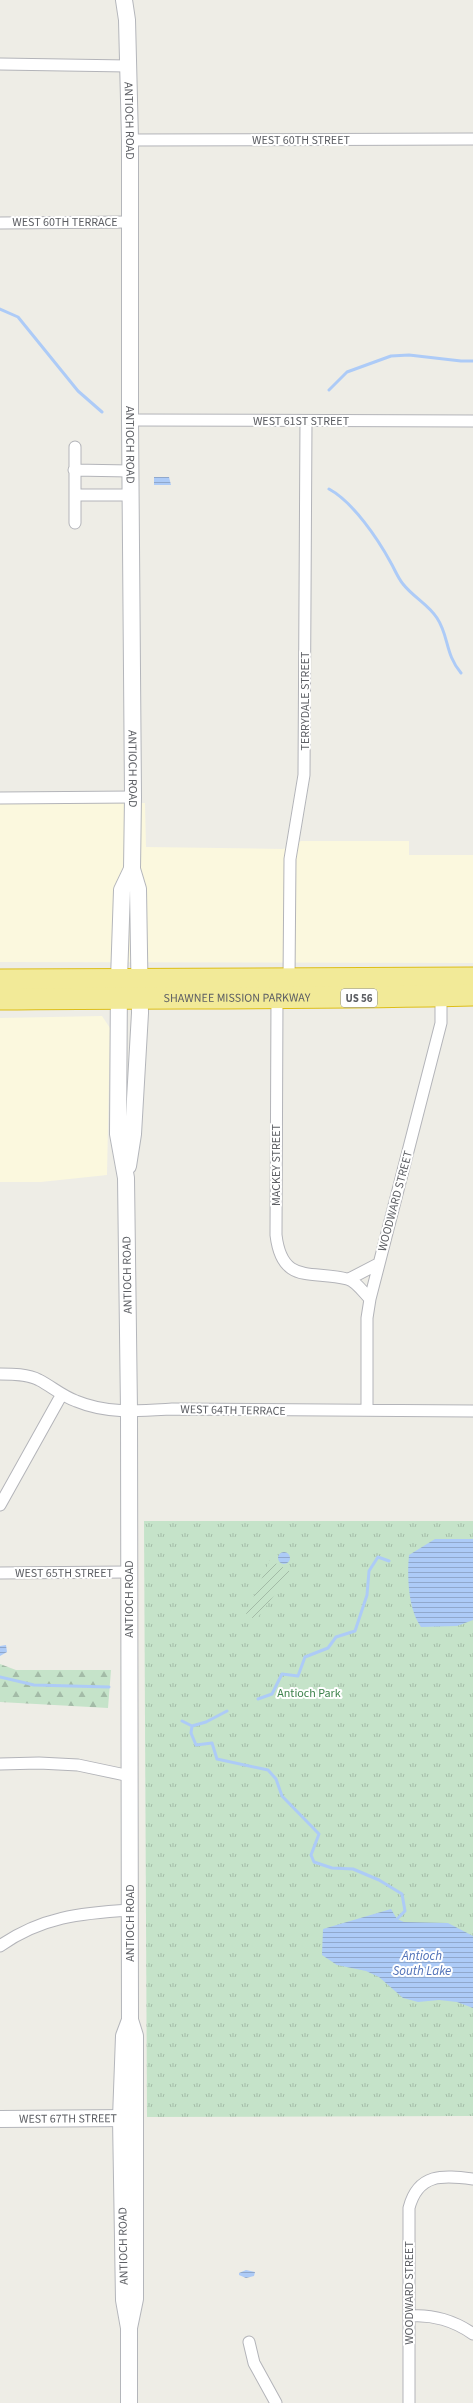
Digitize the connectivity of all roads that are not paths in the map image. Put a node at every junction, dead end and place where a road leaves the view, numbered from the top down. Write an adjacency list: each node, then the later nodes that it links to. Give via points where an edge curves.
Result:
1 (124, 0): 3 (main road, ANTIOCH ROAD)
2 (132, 0): 3 (main road, ANTIOCH ROAD)
3 (127, 20): 5 (main road, ANTIOCH ROAD)
4 (0, 64): 5 (street)
5 (128, 66): 7 (main road, ANTIOCH ROAD)
6 (473, 139): 7 (street, WEST 60TH STREET)
7 (130, 140): 8 (main road, ANTIOCH ROAD)
8 (129, 222): 9 (street, WEST 60TH TERRACE); 10 (main road, ANTIOCH ROAD)
9 (0, 223)
10 (130, 420): 11 (street, WEST 61ST STREET); 15 (main road, ANTIOCH ROAD)
11 (306, 421): 12 (street, WEST 61ST STREET); 22 (street, TERRYDALE STREET, via 304,775 290,860)
12 (473, 421)
13 (75, 447): 14 (street)
14 (74, 470): 15 (street); 16 (street)
15 (130, 470): 17 (main road, ANTIOCH ROAD)
16 (75, 495): 17 (street); 18 (street)
17 (130, 495): 19 (main road, ANTIOCH ROAD)
18 (75, 523)
19 (133, 797): 20 (street); 24 (main road, ANTIOCH ROAD, via 132,869 122,890)
20 (0, 798)
21 (473, 978): 22 (highway, SHAWNEE MISSION PARKWAY / US 56)
22 (289, 979): 24 (highway, SHAWNEE MISSION PARKWAY / US 56)
23 (0, 980): 24 (highway, SHAWNEE MISSION PARKWAY / US 56)
24 (129, 988): 27 (highway, SHAWNEE MISSION PARKWAY / US 56); 28 (highway, SHAWNEE MISSION PARKWAY / US 56); 29 (main road, ANTIOCH ROAD, via 133,1134); 29 (main road, ANTIOCH ROAD, via 118,1134)
25 (473, 995): 26 (highway, SHAWNEE MISSION PARKWAY / US 56)
26 (441, 996): 27 (highway, SHAWNEE MISSION PARKWAY / US 56); 30 (street, WOODWARD STREET, via 441,1023)
27 (277, 998): 31 (street, MACKEY STREET, via 280,1256 297,1272)
28 (0, 999)
29 (126, 1178): 36 (main road, ANTIOCH ROAD)
30 (378, 1264): 31 (street); 32 (street, WOODWARD STREET)
31 (349, 1279): 32 (street)
32 (370, 1299): 35 (street, WOODWARD STREET, via 367,1325)
33 (0, 1374): 34 (street, WEST 64TH TERRACE, via 37,1379)
34 (62, 1394): 36 (street, WEST 64TH TERRACE, via 99,1408); 38 (street)
35 (367, 1409): 36 (street, WEST 64TH TERRACE); 37 (street, WEST 64TH TERRACE)
36 (129, 1411): 39 (main road, ANTIOCH ROAD)
37 (473, 1411)
38 (0, 1505)
39 (128, 1572): 40 (street, WEST 65TH STREET); 42 (main road, ANTIOCH ROAD)
40 (0, 1573)
41 (0, 1764): 42 (street, via 78,1765)
42 (130, 1776): 43 (main road, ANTIOCH ROAD)
43 (130, 1910): 44 (street, via 82,1913 58,1918 33,1927); 45 (main road, ANTIOCH ROAD, via 130,2020 135,2036)
44 (0, 1946)
45 (129, 2118): 46 (main road, WEST 67TH STREET); 51 (main road, ANTIOCH ROAD, via 136,2299 129,2328)
46 (0, 2119)
47 (473, 2179): 48 (street, WOODWARD STREET, via 441,2177 428,2180 419,2186 412,2196 408,2208)
48 (410, 2316): 49 (street, via 438,2318 457,2324); 53 (street, WOODWARD STREET)
49 (473, 2334)
50 (249, 2342): 52 (street, via 254,2363)
51 (129, 2403)
52 (276, 2403)
53 (409, 2403)

